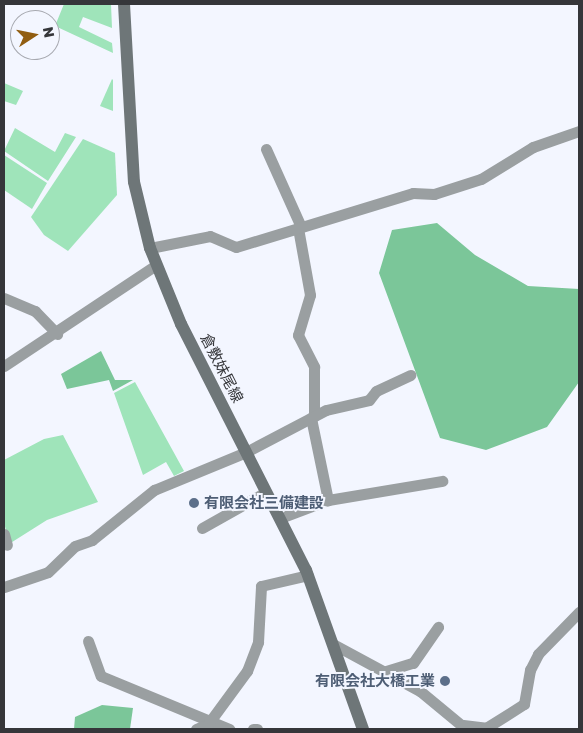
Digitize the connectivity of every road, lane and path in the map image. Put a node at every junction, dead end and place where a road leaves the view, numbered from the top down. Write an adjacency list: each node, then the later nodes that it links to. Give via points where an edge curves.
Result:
1 (124, 4): 5 (main road, 倉敷妹尾線, via 134,182)
2 (579, 131): 4 (street, via 533,147 481,179 434,194 414,193)
3 (266, 148): 4 (street)
4 (299, 227): 5 (street, via 236,247 210,236); 11 (street, via 310,295 298,335 314,367)
5 (150, 248): 6 (main road, 倉敷妹尾線)
6 (156, 265): 8 (street); 12 (main road, 倉敷妹尾線)
7 (4, 298): 8 (street, via 35,311)
8 (57, 334): 9 (street)
9 (4, 366)
10 (410, 375): 11 (street, via 376,391 369,400)
11 (313, 417): 12 (street); 15 (street)
12 (246, 452): 14 (main road, 倉敷妹尾線); 19 (street, via 154,490 92,540 75,546 48,572)
13 (442, 481): 15 (street)
14 (266, 492): 16 (main road, 倉敷妹尾線); 17 (street)
15 (328, 500): 16 (street)
16 (280, 518): 18 (main road, 倉敷妹尾線)
17 (202, 528)
18 (308, 575): 23 (main road, 倉敷妹尾線); 25 (street, via 261,586 258,642 247,671)
19 (4, 587)
20 (579, 612): 26 (street, via 538,654 530,670 524,704 486,728)
21 (438, 627): 24 (street, via 413,663)
22 (88, 641): 25 (street, via 101,676 198,715)
23 (333, 644): 24 (street); 31 (main road, 倉敷妹尾線)
24 (386, 671): 26 (street)
25 (208, 724): 27 (street); 28 (street)
26 (464, 727)
27 (196, 729)
28 (229, 729)
29 (253, 729): 30 (street)
30 (257, 729)
31 (363, 729)

